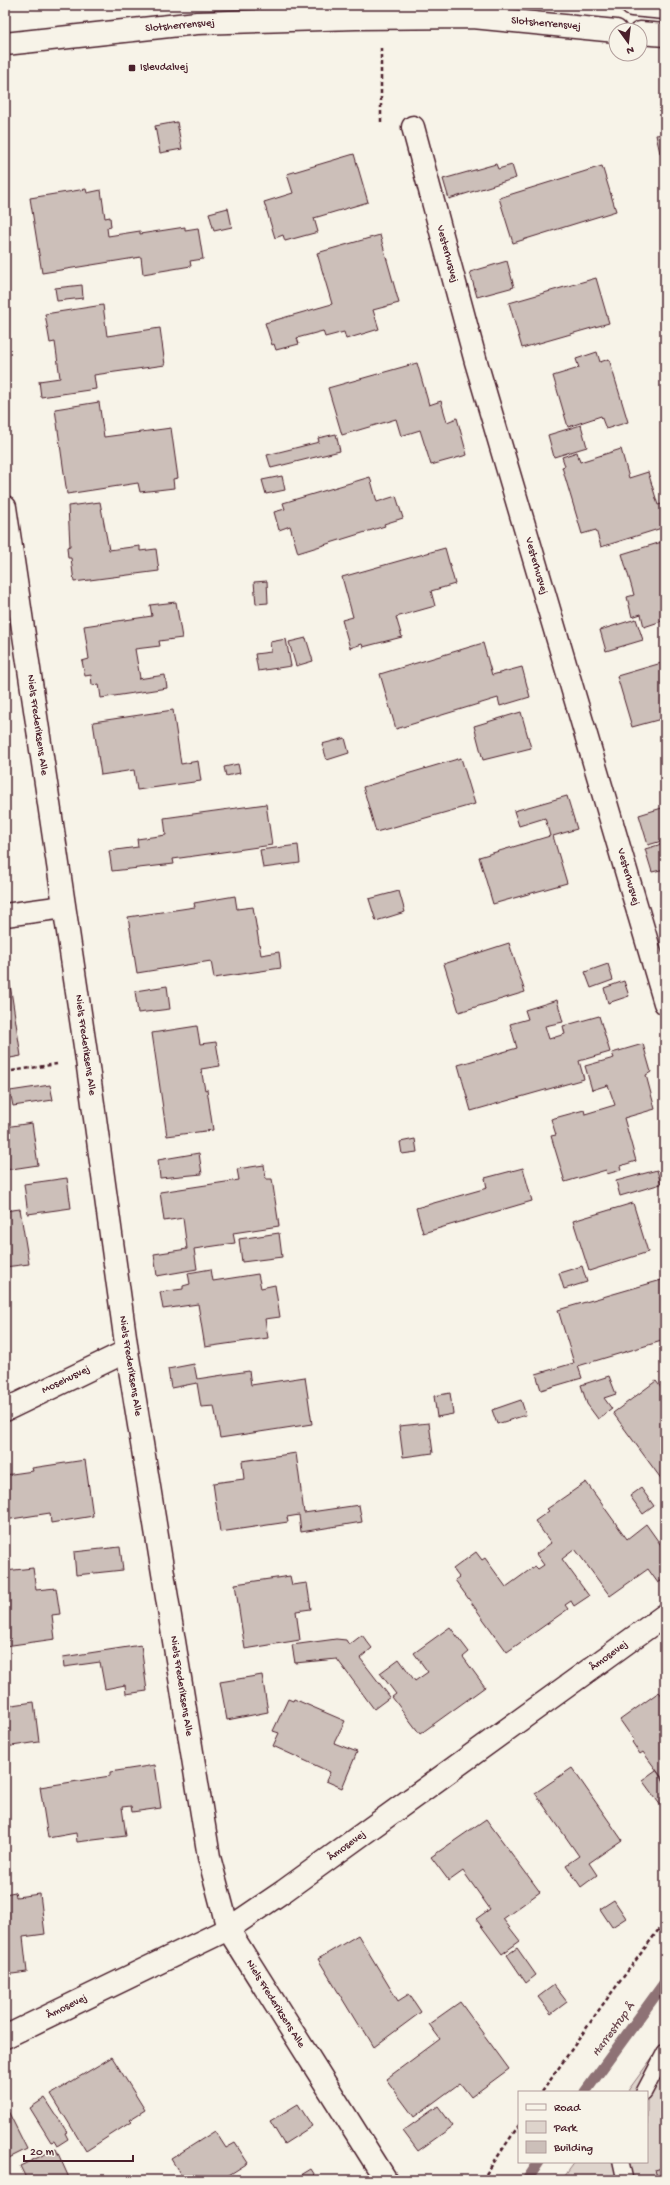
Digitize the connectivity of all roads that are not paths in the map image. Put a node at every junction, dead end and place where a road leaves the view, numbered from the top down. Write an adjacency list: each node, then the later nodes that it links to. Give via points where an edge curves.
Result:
1 (632, 5): 2 (street)
2 (665, 8)
3 (383, 11): 4 (street, Slotsherrensvej); 7 (street, Slotsherrensvej, via 356,18 197,23)
4 (608, 30)
5 (648, 34): 6 (street)
6 (665, 36)
7 (5, 44)
8 (413, 127): 12 (street, Vesterhusvej, via 476,362)
9 (5, 507): 10 (street, Niels Frederiksens Alle)
10 (64, 907): 11 (street); 13 (street, Niels Frederiksens Alle)
11 (5, 916)
12 (665, 1003)
13 (127, 1351): 14 (street, Mosehusvej); 16 (street, Niels Frederiksens Alle, via 209,1857)
14 (5, 1410)
15 (665, 1615): 16 (street, Åmosevej)
16 (228, 1929): 17 (street, Åmosevej); 21 (street, Niels Frederiksens Alle)
17 (5, 2037)
18 (665, 2052): 19 (lane)
19 (645, 2091)
20 (621, 2163): 22 (lane)
21 (386, 2180)
22 (625, 2180)

